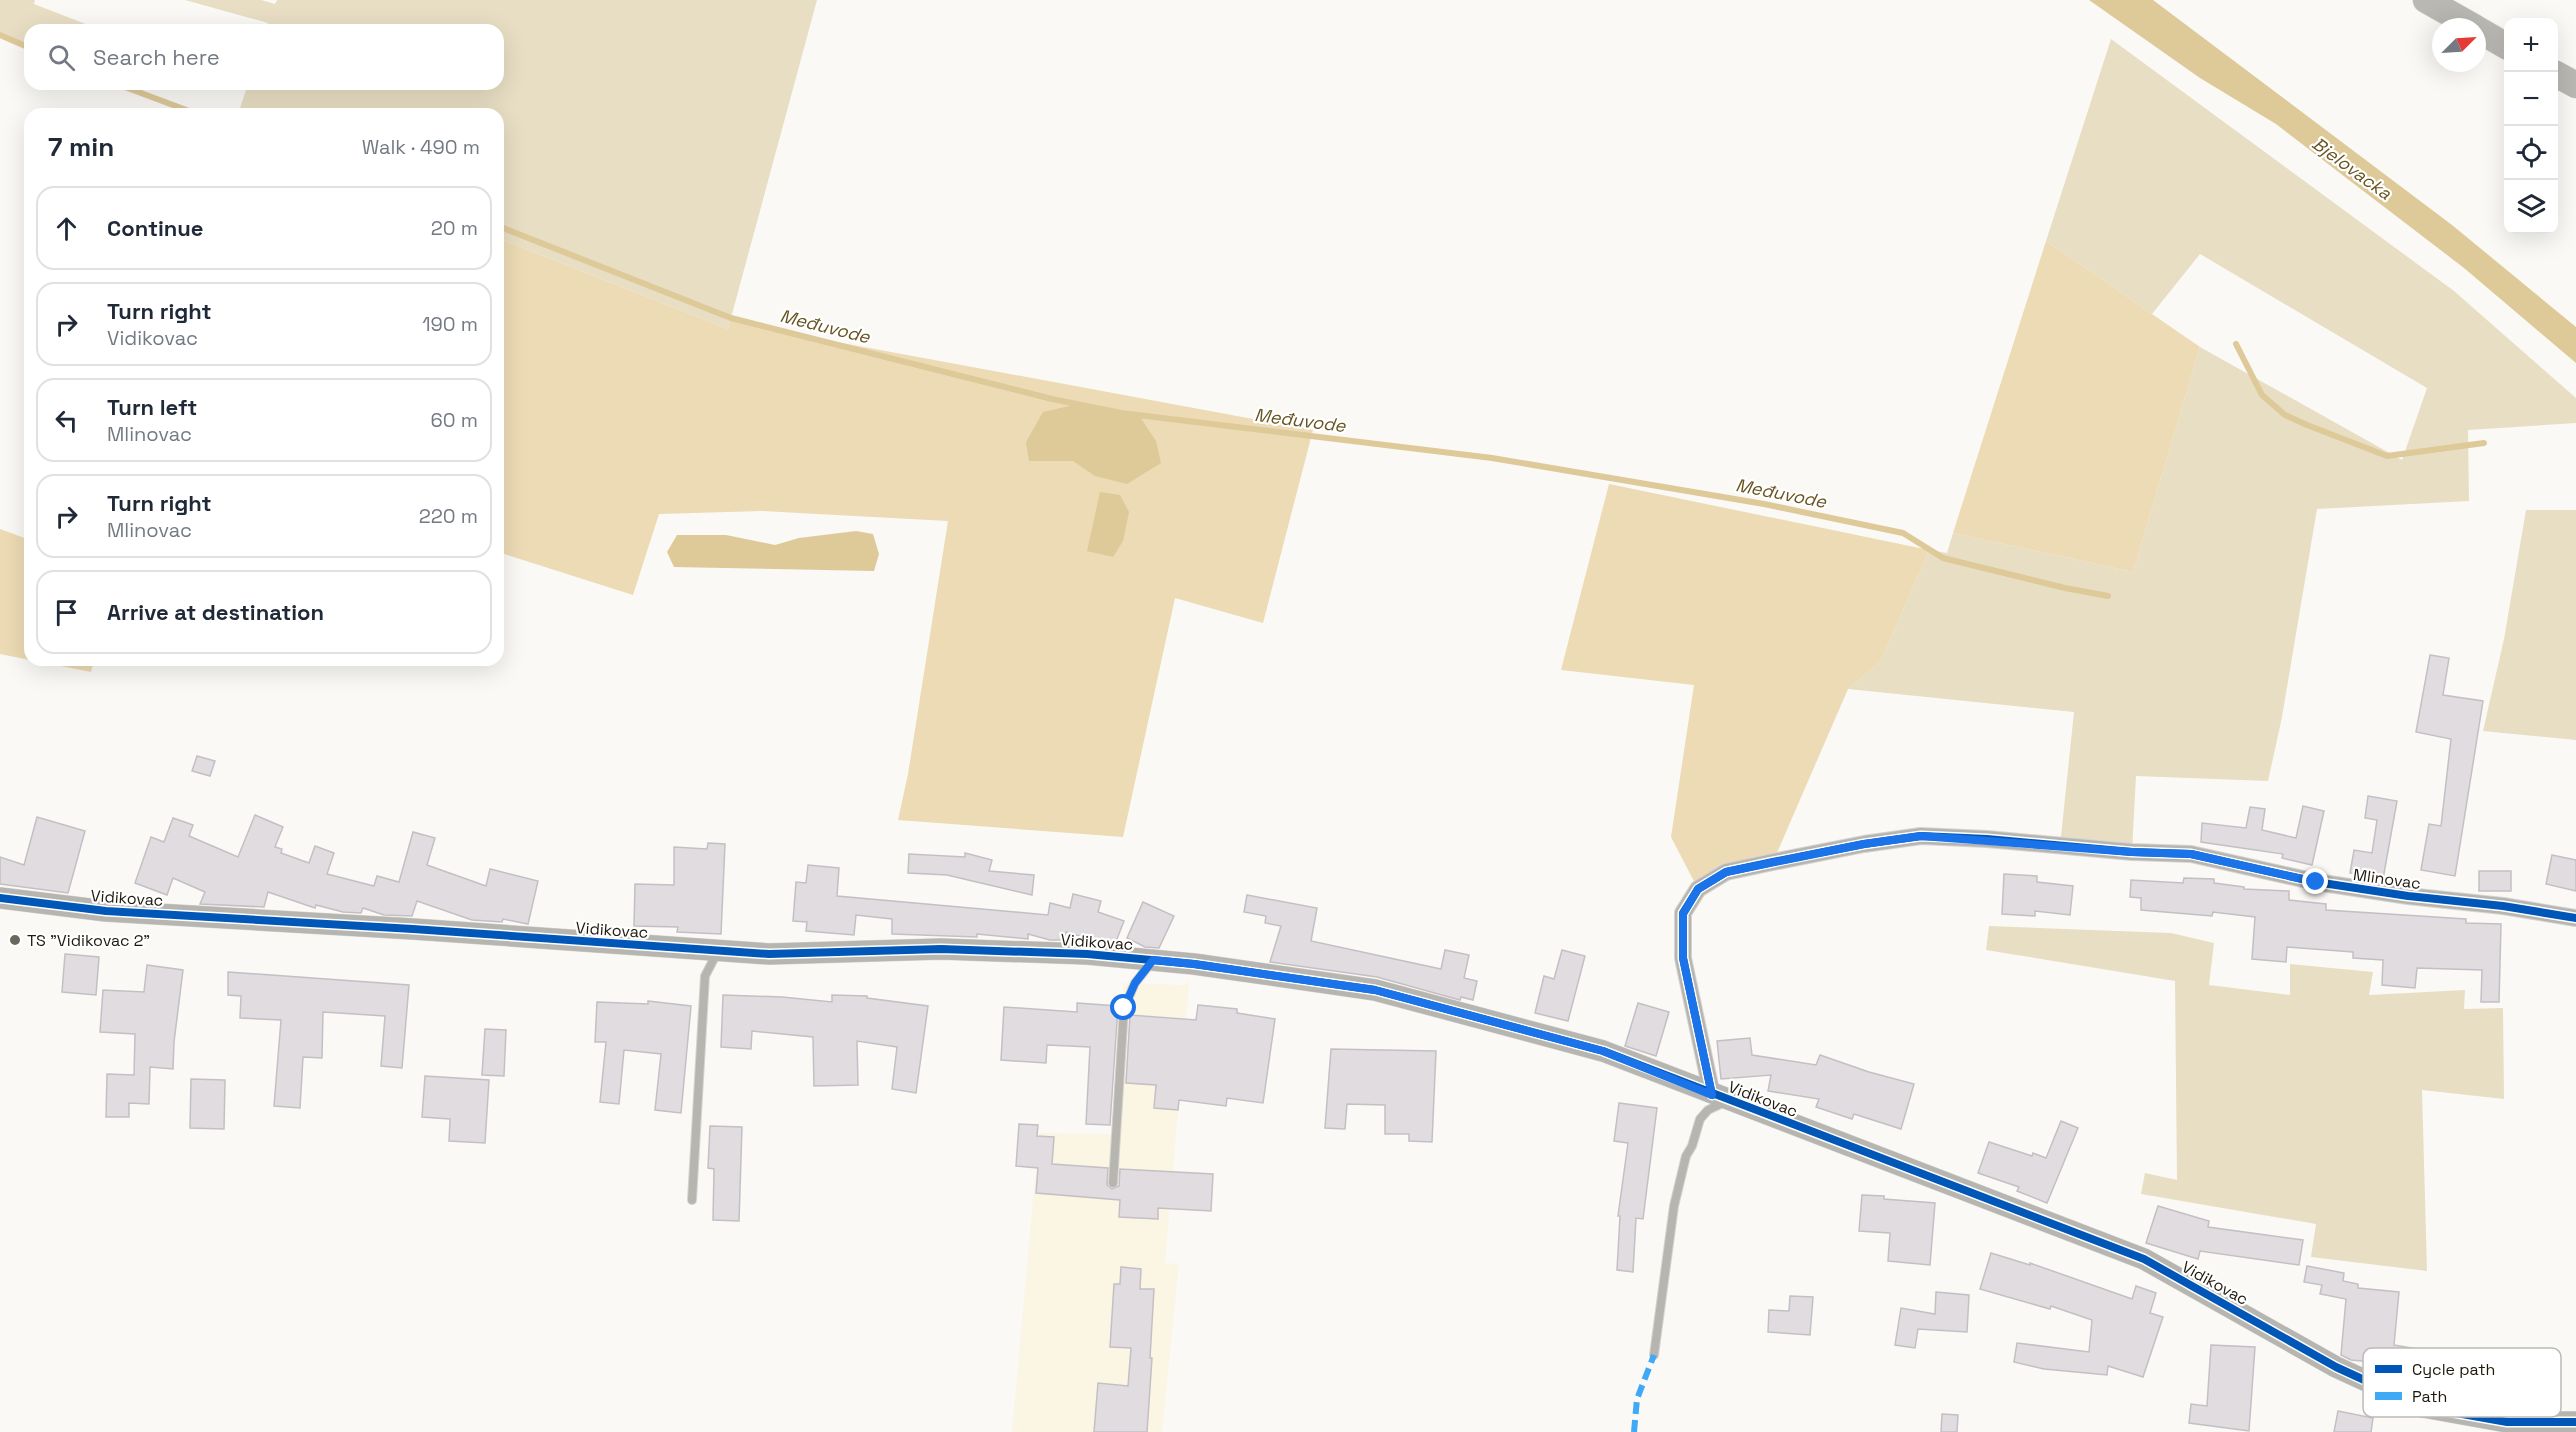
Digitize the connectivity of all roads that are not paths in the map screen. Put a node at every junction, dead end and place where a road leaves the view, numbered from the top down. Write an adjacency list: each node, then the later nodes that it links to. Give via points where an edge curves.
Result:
1 (2426, 0): 2 (main road)
2 (2458, 18)
3 (2486, 34): 4 (main road)
4 (2504, 45)
5 (2558, 76): 6 (main road)
6 (2576, 86)
7 (0, 898): 9 (street, Vidikovac, via 106,911)
8 (2576, 918): 11 (street, Mlinovac, via 2316,882 2191,854 1921,836 1726,872 1698,889 1683,914 1683,958)
9 (718, 951): 10 (street, Vidikovac, via 769,954 941,949); 13 (lane, via 705,976)
10 (1153, 960): 11 (street, Vidikovac, via 1375,990 1603,1051); 12 (lane, via 1135,983 1124,1008)
11 (1720, 1097): 14 (lane, via 1700,1119 1686,1156 1674,1206); 15 (street, Vidikovac, via 2144,1259)
12 (1113, 1183)
13 (692, 1200)
14 (1654, 1355)
15 (2363, 1379)
16 (2479, 1417): 17 (street, Vidikovac, via 2507,1422)
17 (2576, 1422)

